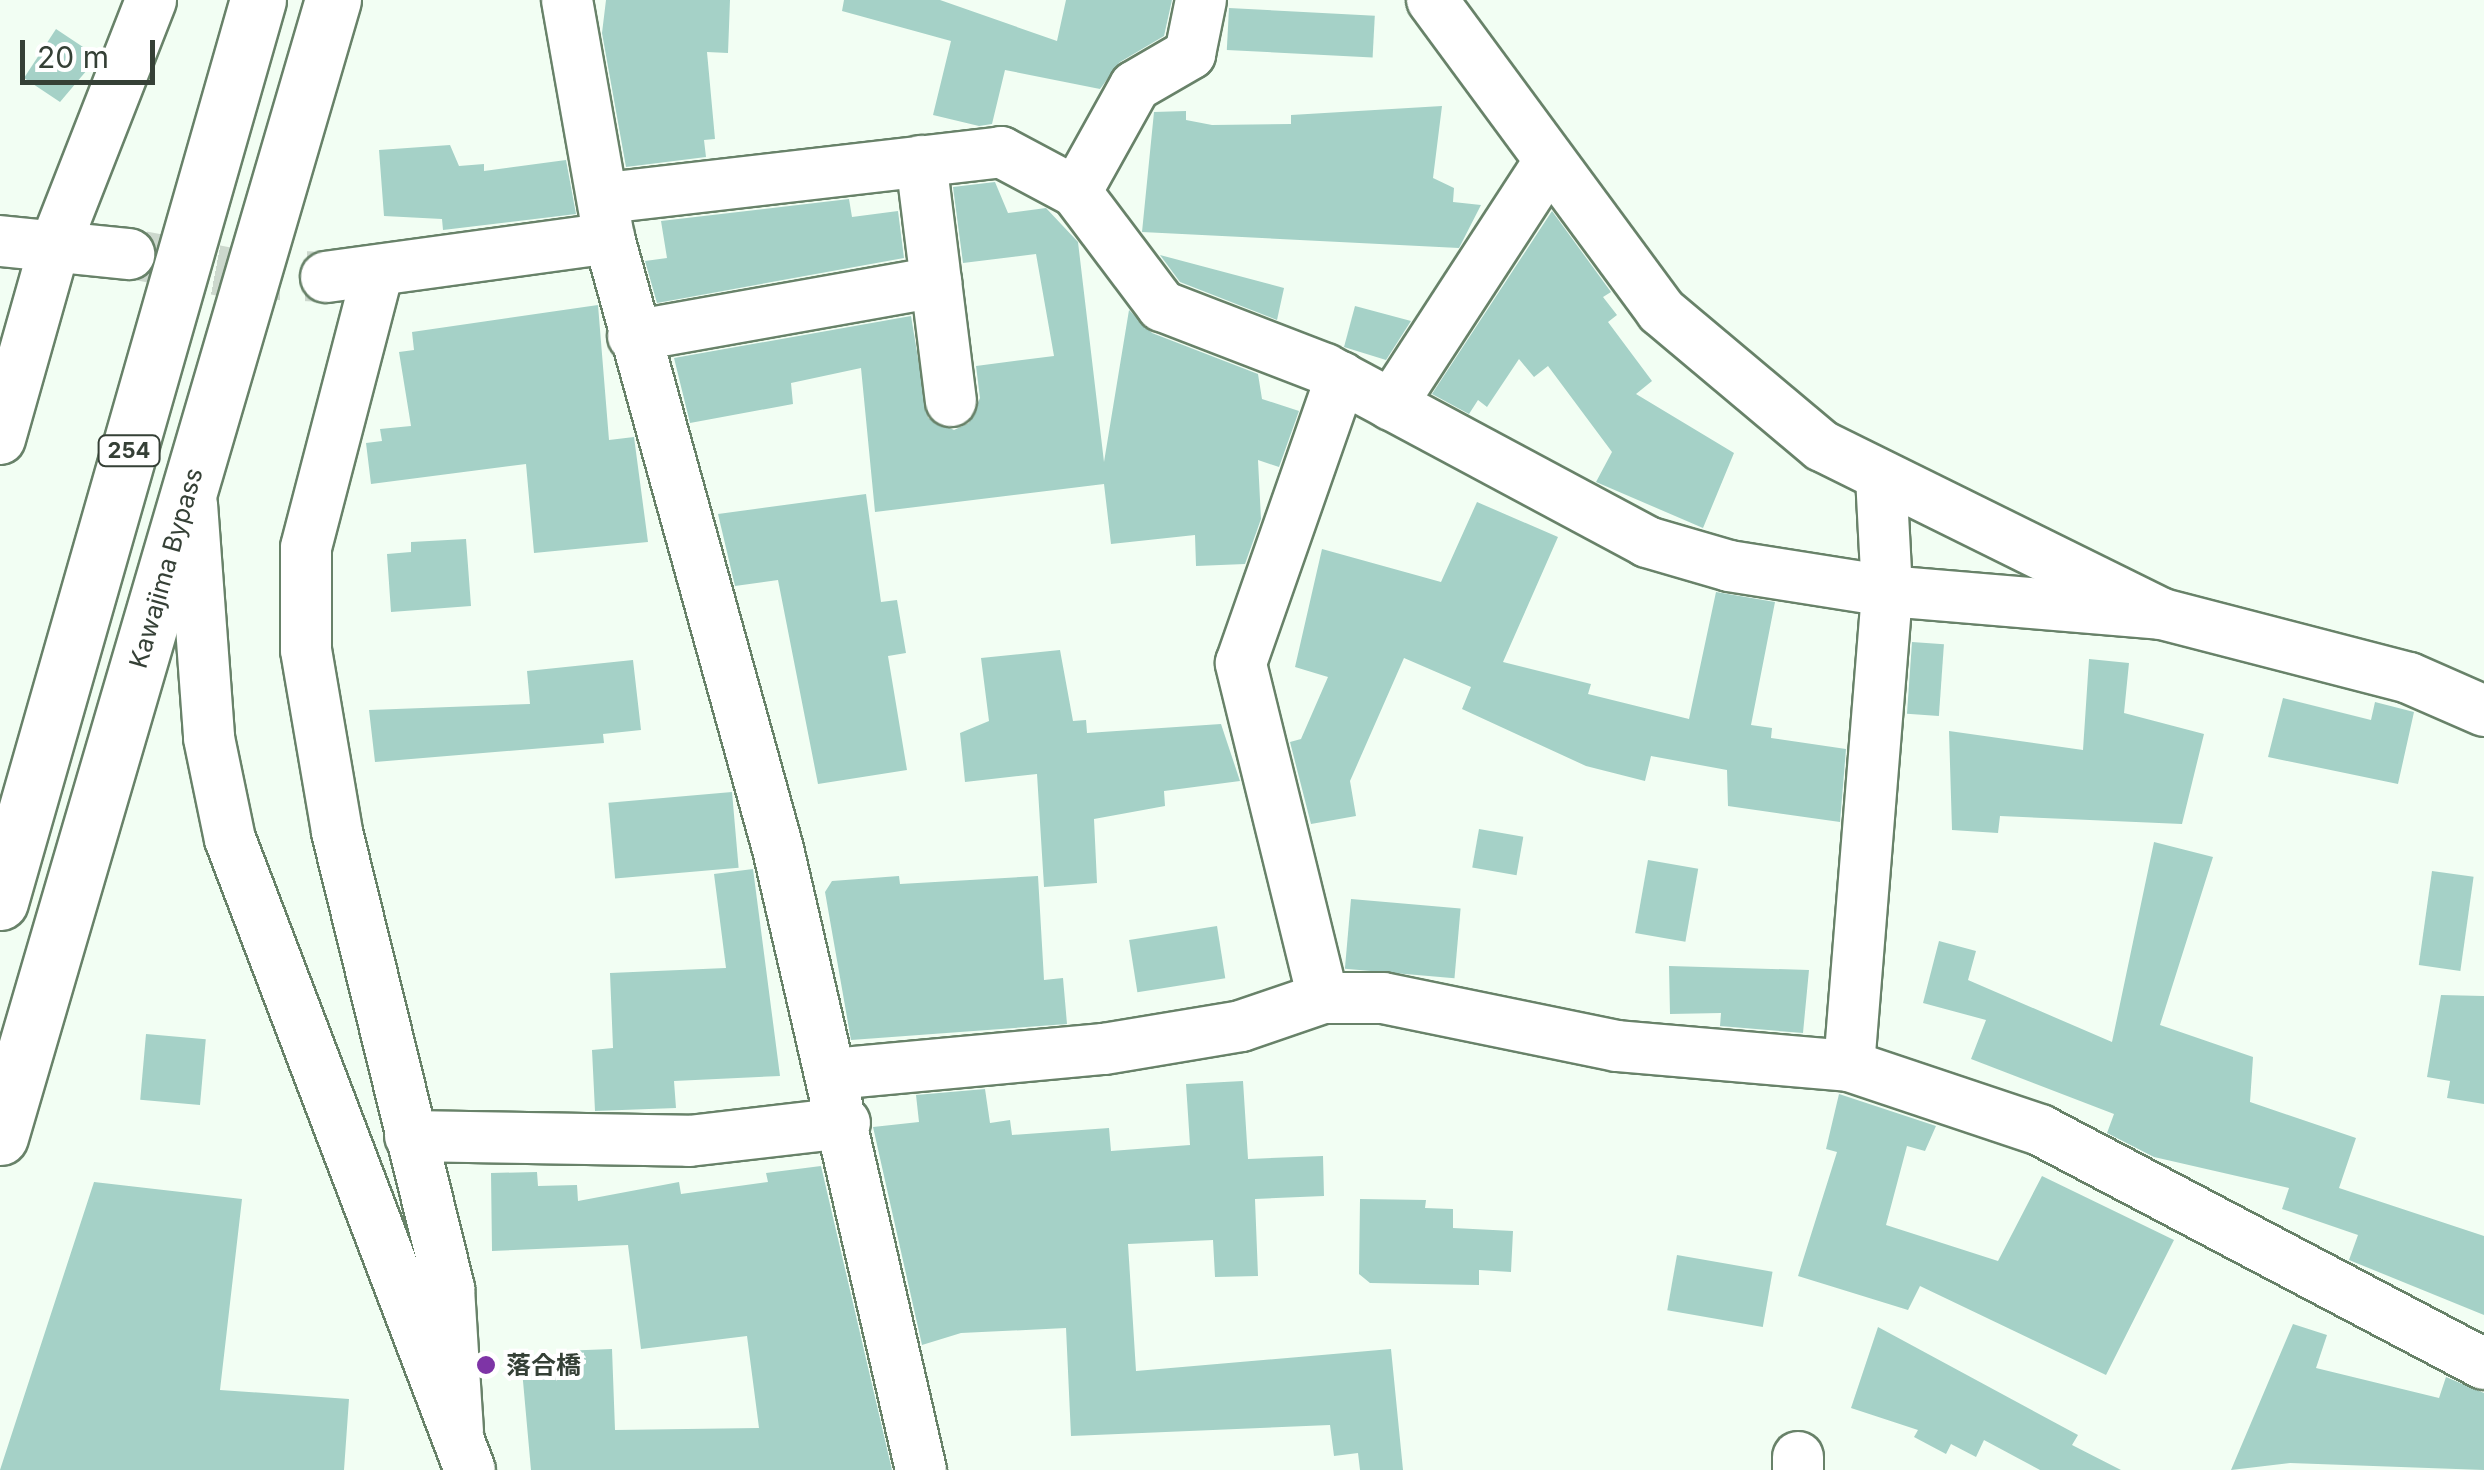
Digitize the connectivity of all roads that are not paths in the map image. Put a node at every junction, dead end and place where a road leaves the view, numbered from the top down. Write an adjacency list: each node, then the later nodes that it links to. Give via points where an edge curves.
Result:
1 (151, 0): 12 (street)
2 (258, 0): 27 (highway, 254)
3 (333, 0): 23 (highway, Kawajima Bypass / 254)
4 (567, 0): 10 (street)
5 (1200, 0): 9 (street, via 1190,54 1134,86)
6 (1432, 0): 8 (street)
7 (921, 161): 9 (street, via 1001,152); 10 (street); 16 (street)
8 (1549, 162): 20 (street); 22 (street, via 1661,311 1714,364 1822,446)
9 (1076, 192): 18 (street, via 1162,306)
10 (607, 218): 14 (street); 17 (street)
11 (0, 241): 12 (street)
12 (54, 248): 13 (street); 21 (street)
13 (129, 254)
14 (377, 275): 15 (street); 32 (street, via 306,548 306,650 337,832)
15 (326, 277)
16 (936, 282): 17 (street); 19 (street)
17 (633, 336): 30 (street, via 702,559)
18 (1341, 377): 20 (street); 28 (street, via 1241,663)
19 (951, 401)
20 (1390, 405): 24 (street, via 1647,542 1729,566)
21 (0, 439)
22 (1881, 477): 24 (street); 25 (street)
23 (191, 484): 33 (highway, Kawajima Bypass / 254); 35 (street, via 209,738 230,840)
24 (1887, 591): 25 (street); 29 (street)
25 (2162, 614): 26 (street, via 2409,678)
26 (2484, 711)
27 (0, 902)
28 (1323, 998): 29 (street, via 1399,1001 1617,1046); 30 (street, via 1241,1026 1104,1049)
29 (1849, 1066): 34 (street, via 2040,1130)
30 (834, 1074): 31 (street)
31 (845, 1123): 32 (street, via 689,1141); 36 (street)
32 (410, 1136): 35 (street, via 449,1290)
33 (0, 1137)
34 (2484, 1364)
35 (464, 1451)
36 (921, 1470)

